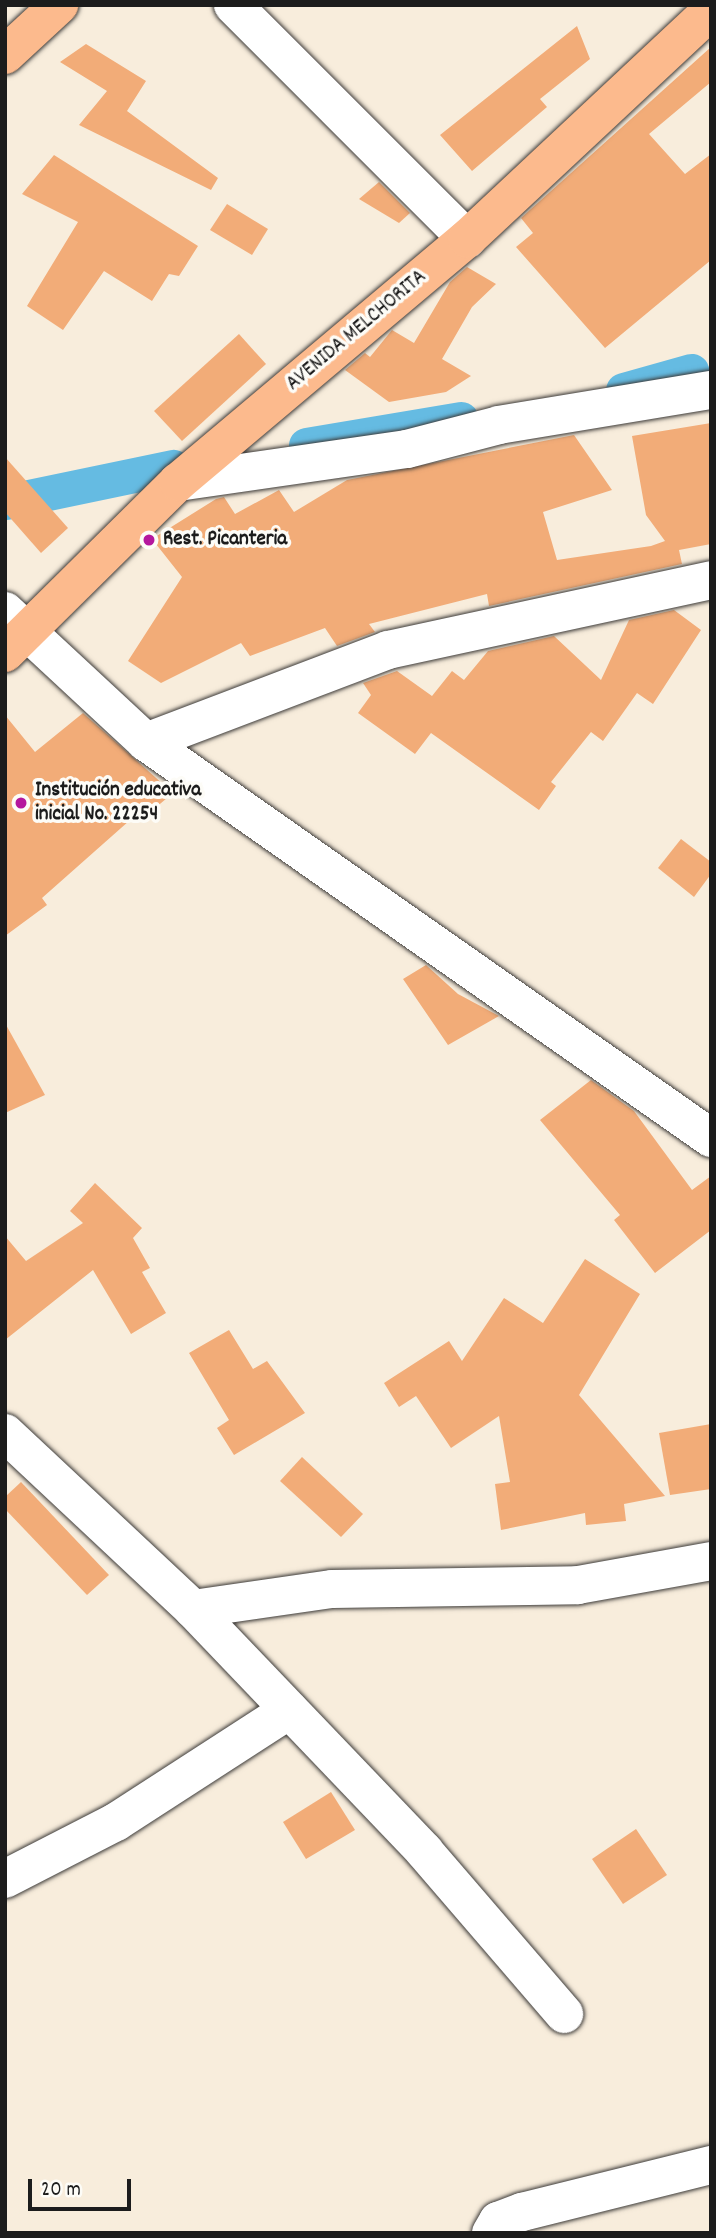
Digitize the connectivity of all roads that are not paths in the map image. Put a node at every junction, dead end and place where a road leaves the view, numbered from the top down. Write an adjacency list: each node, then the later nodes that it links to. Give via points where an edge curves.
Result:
1 (233, 5): 5 (street)
2 (46, 8): 4 (main road)
3 (711, 11): 5 (main road, AVENIDA MELCHORITA)
4 (5, 55)
5 (467, 239): 7 (main road, AVENIDA MELCHORITA)
6 (711, 390): 7 (street, via 499,425 407,449)
7 (178, 482): 9 (main road, AVENIDA MELCHORITA)
8 (711, 580): 10 (street, via 388,650)
9 (12, 633): 10 (street)
10 (146, 743): 11 (street)
11 (711, 1138)
12 (5, 1433): 14 (street)
13 (711, 1561): 14 (street, via 578,1585 332,1589)
14 (193, 1609): 15 (street)
15 (289, 1710): 16 (street, via 116,1822); 17 (street, via 424,1851)
16 (5, 1879)
17 (564, 2014)
18 (711, 2165): 19 (street, via 522,2211 498,2221)
19 (491, 2233)

